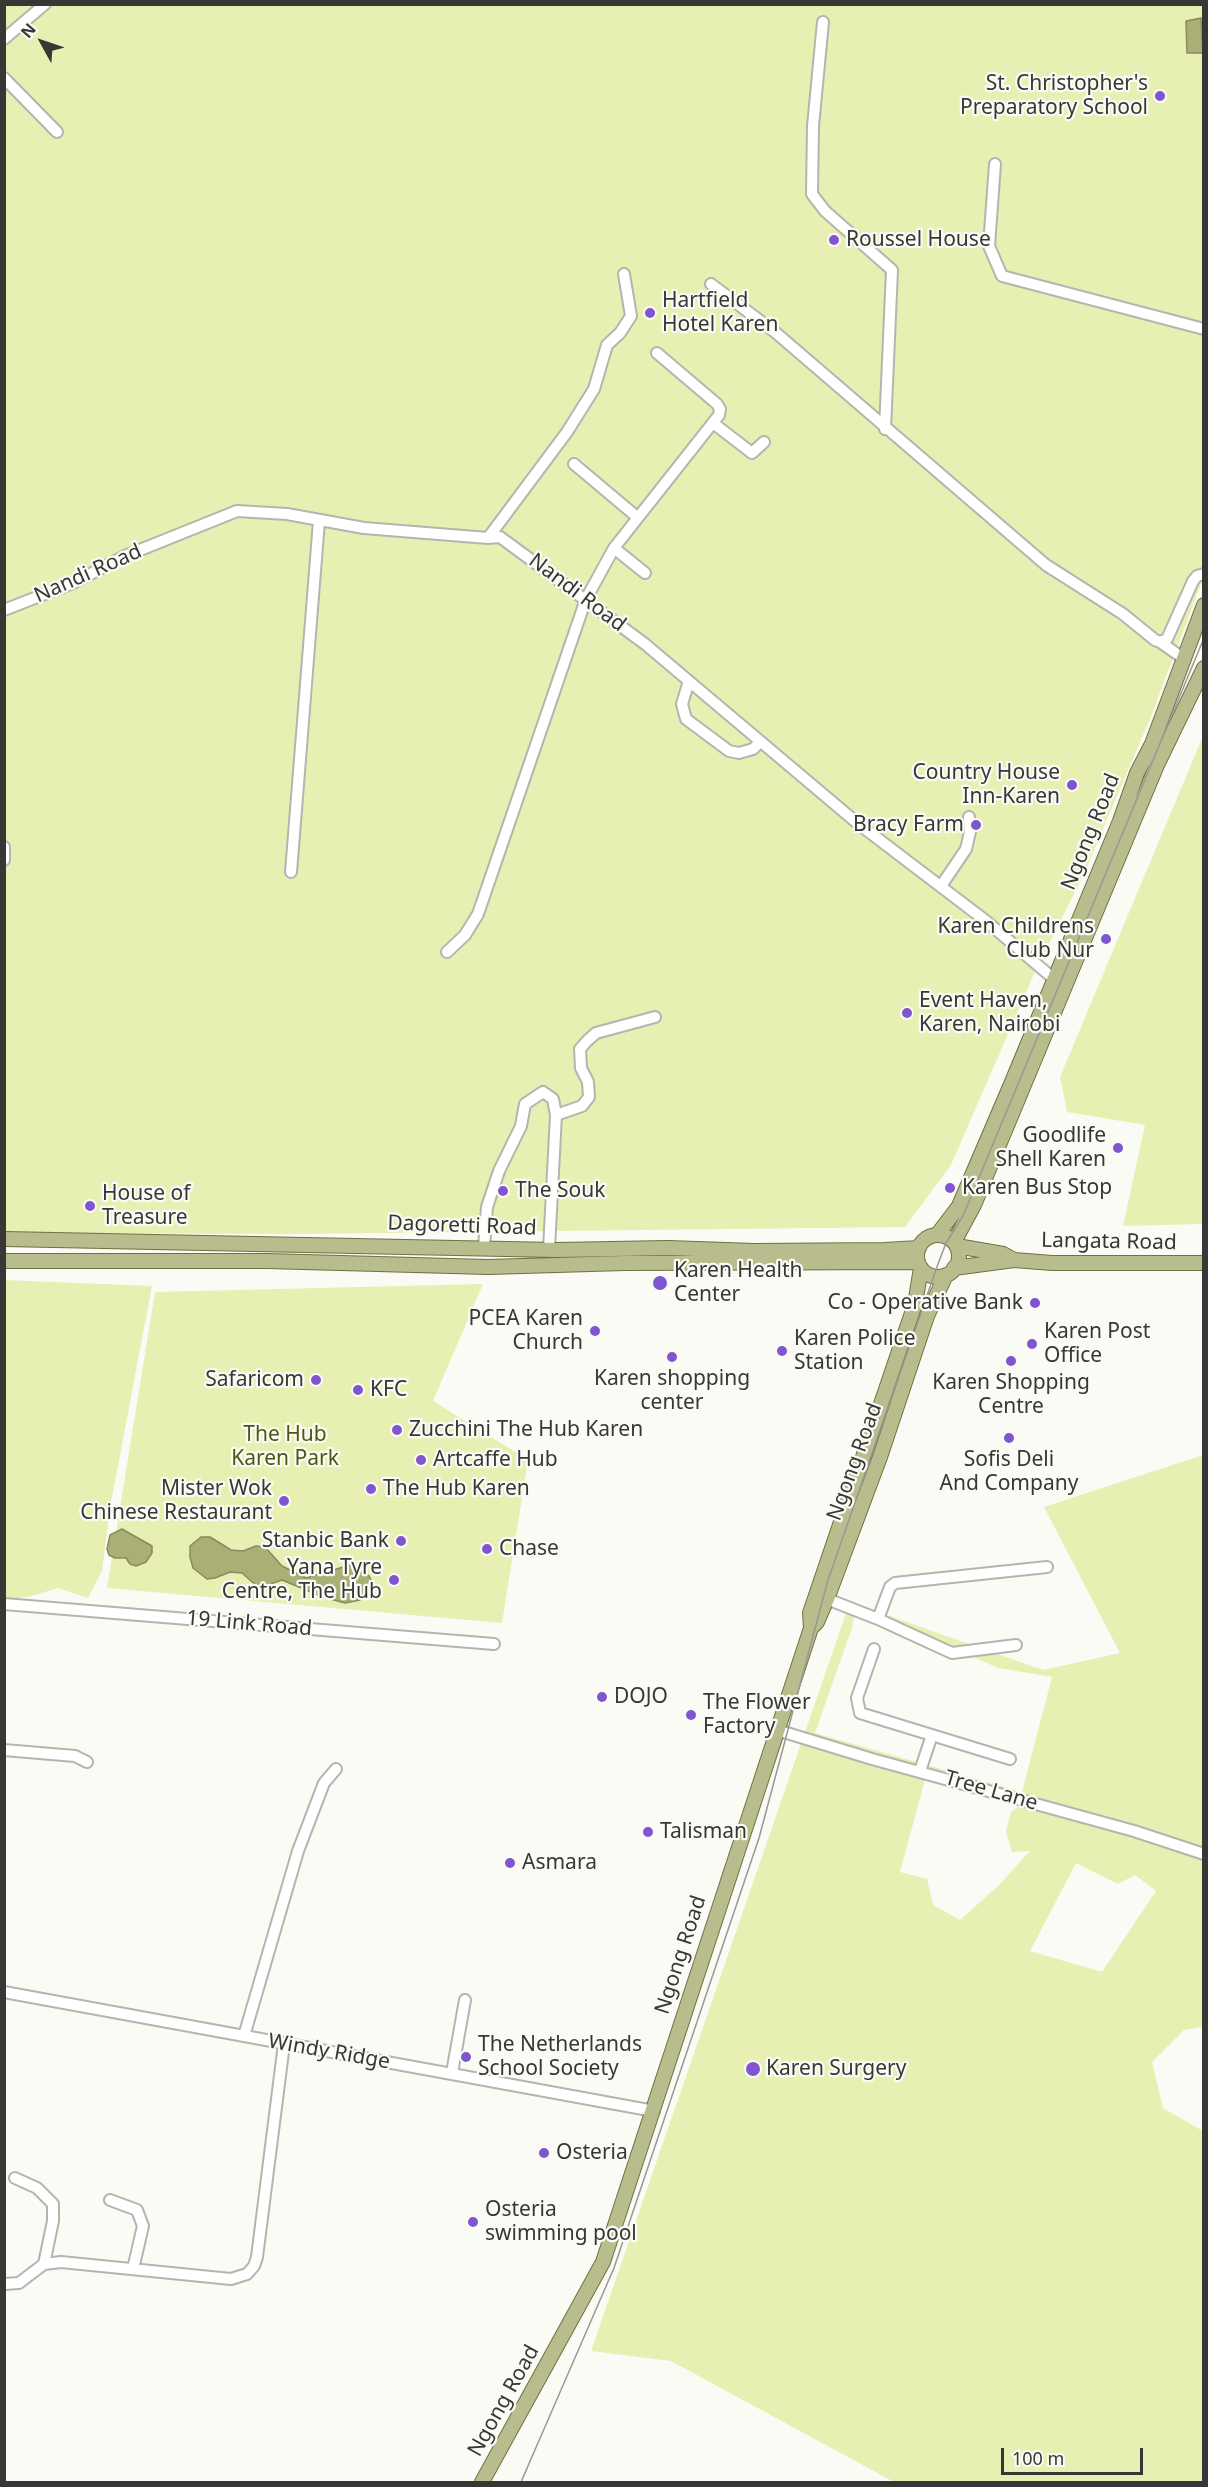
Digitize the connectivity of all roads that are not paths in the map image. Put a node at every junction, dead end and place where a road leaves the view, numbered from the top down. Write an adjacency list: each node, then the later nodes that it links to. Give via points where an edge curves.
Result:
1 (45, 4): 3 (street)
2 (823, 22): 12 (street, via 813,126 813,194 825,211 892,270)
3 (4, 39)
4 (4, 78): 5 (street)
5 (57, 132)
6 (995, 164): 9 (street, via 989,246 1002,276)
7 (624, 274): 17 (street, via 631,316 607,345 594,389)
8 (711, 284): 12 (street, via 775,332)
9 (1203, 329)
10 (657, 353): 11 (street, via 717,404 720,409)
11 (713, 423): 13 (street, via 752,453); 15 (street)
12 (885, 429): 24 (street, via 1046,564)
13 (764, 442)
14 (574, 464): 15 (street)
15 (637, 518): 18 (street)
16 (319, 521): 17 (street, Nandi Road); 23 (street, Nandi Road, via 287,514 237,511); 32 (street)
17 (488, 538): 21 (street, Nandi Road, via 500,537)
18 (614, 549): 19 (street); 21 (street)
19 (645, 573)
20 (1203, 574): 24 (street, via 1193,581 1171,633)
21 (586, 599): 27 (street, Nandi Road); 34 (street, via 478,914 465,935)
22 (1203, 605): 25 (main road, Ngong Road)
23 (4, 610)
24 (1160, 642): 25 (street)
25 (1183, 658): 35 (main road, Ngong Road, via 1152,744)
26 (1203, 668): 40 (main road, Ngong Road, via 1164,750)
27 (689, 681): 28 (street, Nandi Road); 28 (street, via 682,704 686,719 729,752 753,749)
28 (760, 742): 33 (street, Nandi Road)
29 (969, 817): 33 (street, via 966,849)
30 (4, 847): 31 (street)
31 (4, 860)
32 (291, 872)
33 (941, 886): 35 (street, Nandi Road)
34 (447, 952)
35 (1054, 979): 38 (main road, Ngong Road, via 959,1206)
36 (655, 1017): 37 (street, via 596,1033 587,1041 580,1049 581,1068 590,1097 582,1106)
37 (556, 1115): 41 (street, via 554,1099 543,1092 525,1104 521,1126 487,1207); 42 (street)
38 (937, 1235): 40 (main road); 43 (main road, via 928,1238)
39 (4, 1239): 41 (main road, Dagoretti Road)
40 (955, 1244): 44 (main road); 47 (main road, via 958,1259)
41 (484, 1247): 42 (main road, Dagoretti Road)
42 (549, 1249): 43 (main road, Dagoretti Road, via 668,1248)
43 (920, 1259): 45 (main road, Dagoretti Road, via 488,1267 267,1261); 47 (main road, via 932,1276); 48 (main road, Ngong Road, via 915,1304)
44 (1014, 1260): 46 (main road, Langata Road); 47 (main road)
45 (4, 1261)
46 (1203, 1263)
47 (950, 1271): 48 (main road, Ngong Road, via 927,1316)
48 (855, 1504): 50 (main road, Ngong Road); 53 (main road, Ngong Road, via 810,1613)
49 (1047, 1567): 52 (street, via 895,1583)
50 (827, 1599): 52 (street); 53 (main road, Ngong Road)
51 (4, 1604): 54 (street, 19 Link Road)
52 (878, 1619): 55 (street, via 952,1653)
53 (811, 1628): 57 (main road, Ngong Road)
54 (494, 1644)
55 (1016, 1645)
56 (874, 1649): 58 (street, via 857,1698 860,1713)
57 (777, 1730): 63 (street, Tree Lane); 70 (main road, Ngong Road)
58 (932, 1735): 60 (street); 63 (street)
59 (4, 1750): 61 (street, via 75,1756)
60 (1010, 1760)
61 (87, 1762)
62 (336, 1769): 67 (street, via 324,1783 298,1851)
63 (920, 1771): 64 (street, Tree Lane)
64 (1203, 1854)
65 (4, 1992): 67 (street, Windy Ridge)
66 (465, 2000): 69 (street)
67 (244, 2036): 68 (street, Windy Ridge)
68 (284, 2044): 69 (street, Windy Ridge); 74 (street, via 255,2266 247,2274 231,2279)
69 (452, 2073): 70 (street, Windy Ridge)
70 (654, 2111): 76 (main road, Ngong Road, via 599,2271)
71 (15, 2178): 73 (street, via 37,2188 53,2204)
72 (110, 2200): 74 (street, via 136,2210 143,2226)
73 (44, 2264): 74 (street); 75 (street, via 19,2283)
74 (133, 2269)
75 (4, 2284)
76 (482, 2482)

